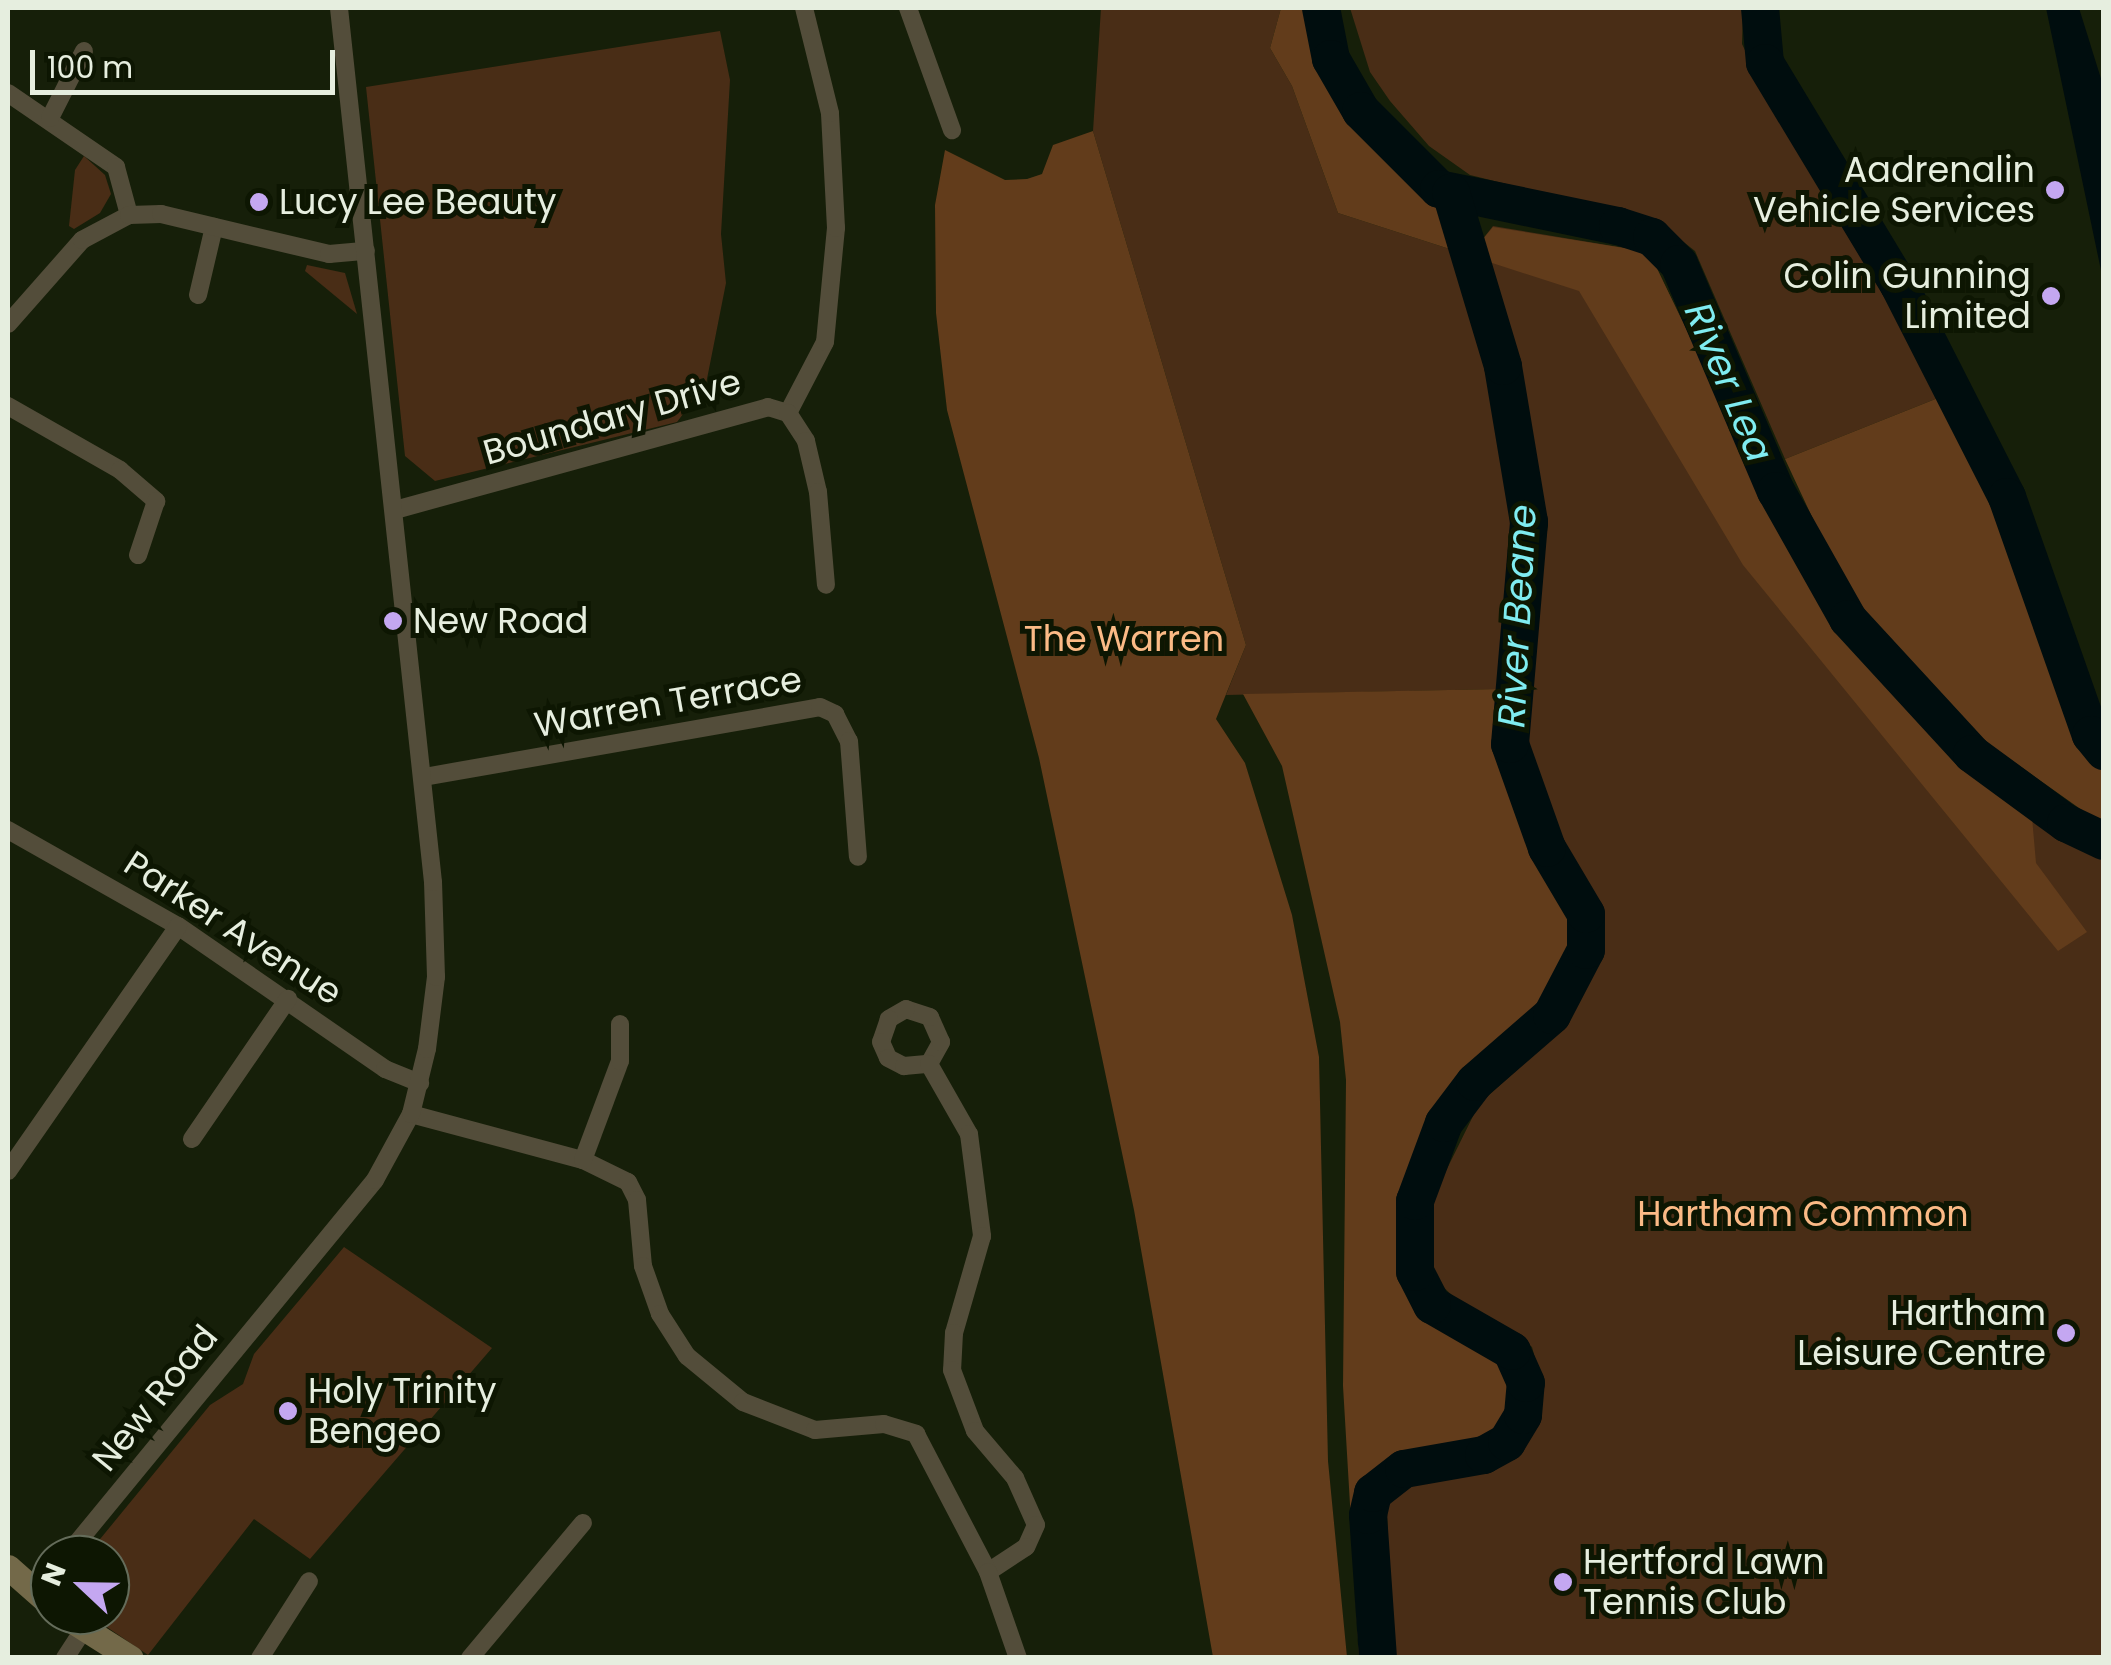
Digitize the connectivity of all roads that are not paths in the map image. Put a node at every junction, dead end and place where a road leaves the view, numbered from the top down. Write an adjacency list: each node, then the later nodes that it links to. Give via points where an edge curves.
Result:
1 (338, 8): 10 (street, New Road)
2 (804, 8): 14 (street, via 830,113 836,228 825,342)
3 (908, 8): 7 (street)
4 (84, 50): 6 (street)
5 (8, 94): 6 (street)
6 (50, 118): 8 (street, via 116,167)
7 (952, 130)
8 (128, 215): 9 (street, via 161,214); 12 (street, via 82,240)
9 (214, 227): 10 (street, via 330,254); 11 (street)
10 (366, 251): 15 (street, New Road)
11 (198, 295)
12 (8, 324)
13 (8, 406): 16 (street, via 120,470 156,501)
14 (788, 413): 15 (street, Boundary Drive, via 754,408); 17 (street, Boundary Drive, via 800,426 814,470)
15 (395, 510): 18 (street, New Road)
16 (138, 555)
17 (826, 585)
18 (424, 777): 20 (street, Warren Terrace, via 820,707 835,714 849,741); 25 (street, New Road, via 436,977)
19 (8, 830): 21 (street, Parker Avenue)
20 (858, 857)
21 (178, 926): 22 (street, Parker Avenue); 29 (street)
22 (288, 999): 25 (street, Parker Avenue, via 385,1069); 27 (street)
23 (620, 1024): 28 (street, via 620,1061)
24 (929, 1064): 33 (street, via 970,1134 982,1207 978,1259 954,1333 952,1370 974,1431 1035,1514 1026,1547)
25 (420, 1082): 26 (street, New Road)
26 (411, 1114): 28 (street); 31 (street, New Road, via 375,1180)
27 (192, 1139)
28 (583, 1160): 33 (street, via 618,1174 633,1190 650,1288 671,1335 704,1374 786,1423 826,1430 900,1425 916,1434)
29 (10, 1161)
30 (584, 1523): 39 (street)
31 (84, 1535)
32 (8, 1567): 34 (main road)
33 (988, 1572): 40 (street)
34 (30, 1581)
35 (309, 1581): 38 (street)
36 (95, 1635): 37 (main road)
37 (131, 1658)
38 (260, 1658)
39 (470, 1658)
40 (1018, 1658)

